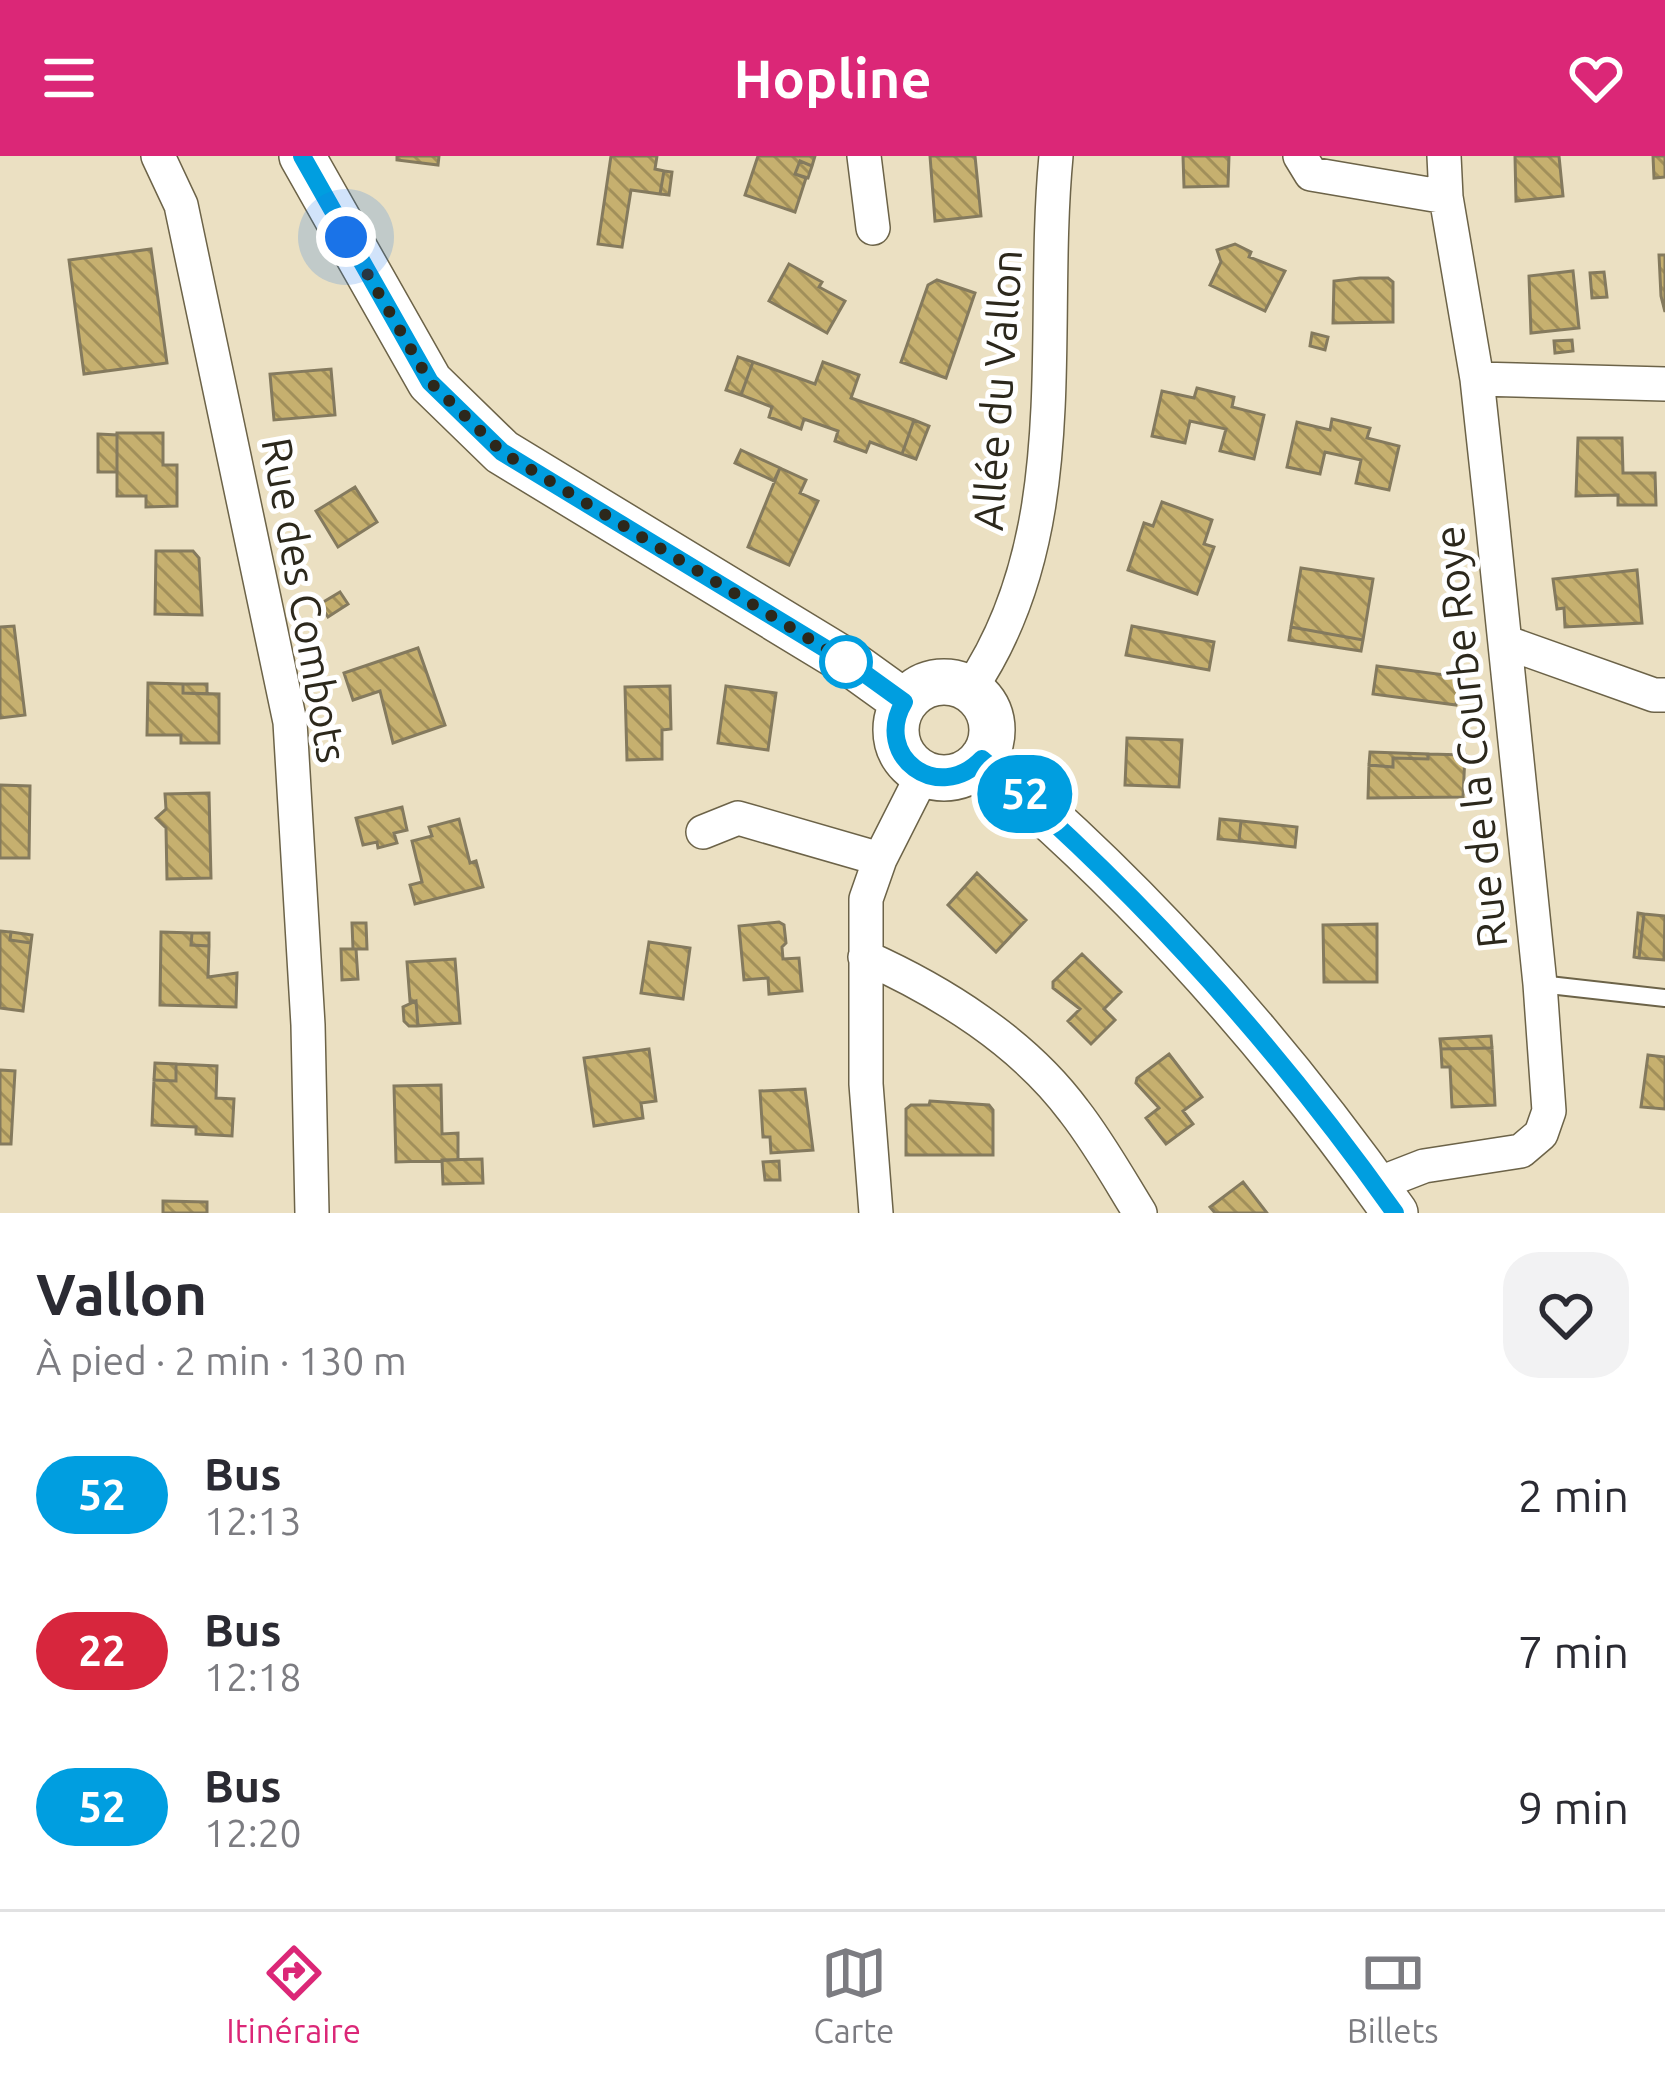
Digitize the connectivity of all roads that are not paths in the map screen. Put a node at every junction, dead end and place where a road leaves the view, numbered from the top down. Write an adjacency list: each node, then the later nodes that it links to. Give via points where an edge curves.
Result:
1 (158, 156): 23 (street, Rue des Combots, via 181,205 290,722)
2 (302, 156): 14 (street, via 430,382 502,452)
3 (864, 156): 8 (street)
4 (1056, 156): 12 (street, Allée du Vallon, via 1037,526 1012,611)
5 (1300, 156): 7 (street, via 1311,174)
6 (1444, 156): 7 (street, Rue de la Courbe Roye)
7 (1446, 197): 9 (street, Rue de la Courbe Roye)
8 (873, 228)
9 (1477, 379): 10 (street); 11 (street, Rue de la Courbe Roye)
10 (1665, 384)
11 (1505, 642): 13 (street); 20 (street, Rue de la Courbe Roye)
12 (970, 689): 14 (street, via 929,684); 15 (street, via 991,717)
13 (1665, 695)
14 (904, 702): 16 (street, via 897,742)
15 (982, 759): 16 (street, via 956,777); 22 (street, via 1077,843 1236,1007)
16 (923, 774): 18 (street)
17 (703, 832): 18 (street, via 738,818)
18 (880, 859): 19 (street, via 866,898)
19 (865, 957): 24 (street); 25 (street, via 922,983 1041,1075)
20 (1540, 984): 21 (lane); 22 (street, Rue de la Courbe Roye, via 1550,1111 1541,1134 1521,1150 1399,1172)
21 (1665, 998)
22 (1385, 1199)
23 (312, 1213)
24 (876, 1213)
25 (1140, 1213)

